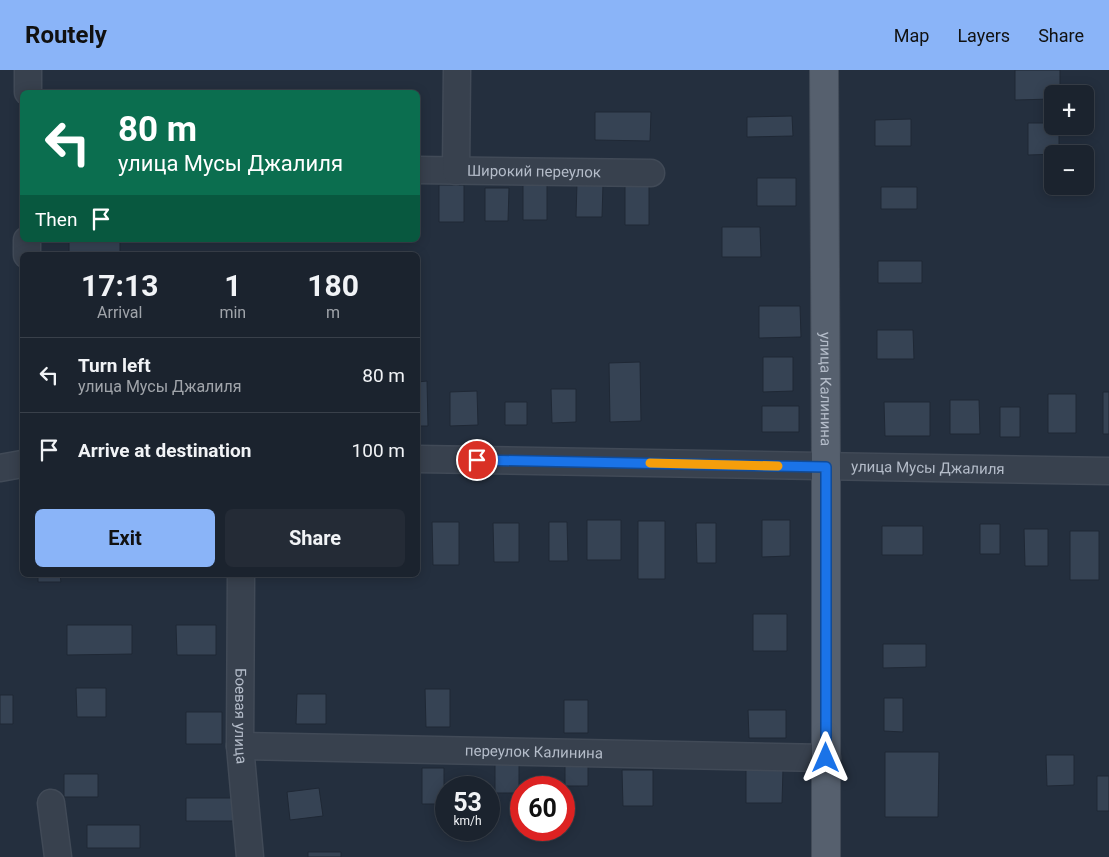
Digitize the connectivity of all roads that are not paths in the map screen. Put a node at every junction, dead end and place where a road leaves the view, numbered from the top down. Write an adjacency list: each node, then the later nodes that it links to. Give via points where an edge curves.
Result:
1 (28, 70): 4 (street)
2 (457, 70): 6 (street)
3 (824, 70): 10 (main road, улица Калинина)
4 (28, 90)
5 (420, 170): 6 (street, Широкий переулок)
6 (456, 171): 7 (street, Широкий переулок)
7 (651, 173)
8 (420, 459): 10 (street, улица Мусы Джалиля)
9 (20, 464): 11 (street)
10 (826, 467): 12 (street, улица Мусы Джалиля); 15 (main road, улица Калинина)
11 (0, 468)
12 (1109, 471)
13 (241, 577): 14 (street, Боевая улица)
14 (240, 746): 15 (street, переулок Калинина); 18 (street, Боевая улица)
15 (826, 758): 19 (main road, улица Калинина)
16 (51, 803): 17 (street)
17 (58, 857)
18 (250, 857)
19 (826, 857)

